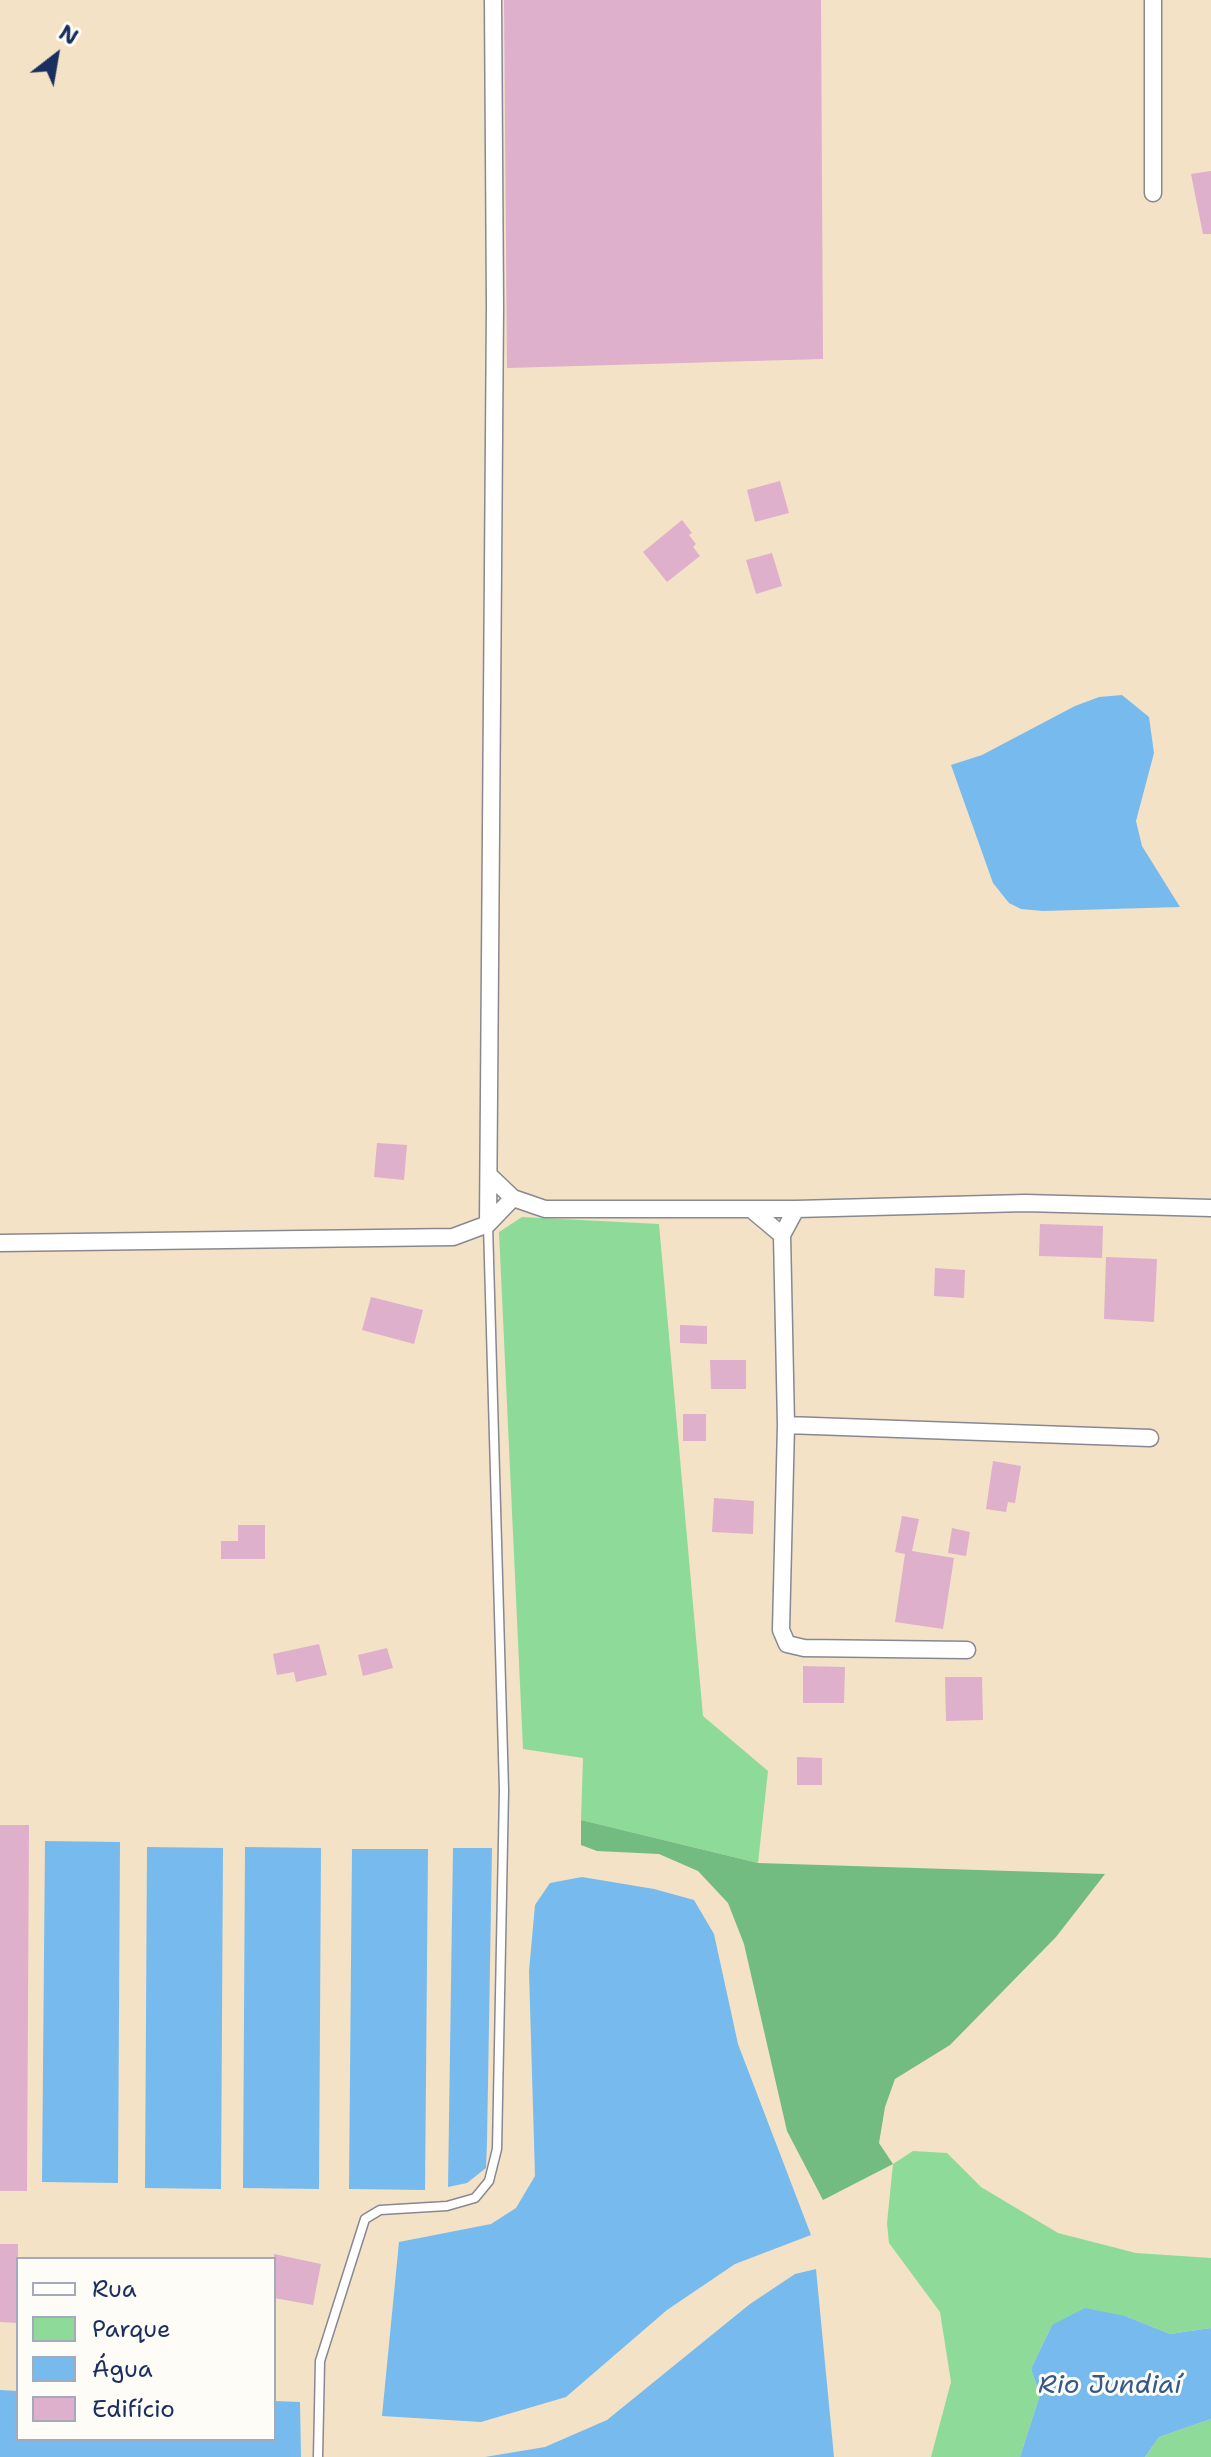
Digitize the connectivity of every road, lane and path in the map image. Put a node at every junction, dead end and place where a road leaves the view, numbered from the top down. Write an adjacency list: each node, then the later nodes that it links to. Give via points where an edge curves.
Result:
1 (493, 0): 4 (street)
2 (1153, 0): 3 (street)
3 (1153, 193)
4 (491, 1177): 5 (street); 9 (street)
5 (513, 1198): 7 (street, via 545,1209); 9 (street)
6 (1211, 1208): 8 (street, via 1025,1203)
7 (751, 1209): 8 (street); 10 (street)
8 (796, 1209): 10 (street)
9 (488, 1224): 11 (street, via 453,1237); 15 (lane, via 504,1790 497,2149 489,2181 475,2198 447,2206 380,2210 365,2219 320,2361)
10 (782, 1235): 12 (street)
11 (0, 1243)
12 (786, 1425): 13 (street); 14 (street, via 780,1612 787,1644)
13 (1150, 1438)
14 (967, 1650)
15 (318, 2457)

